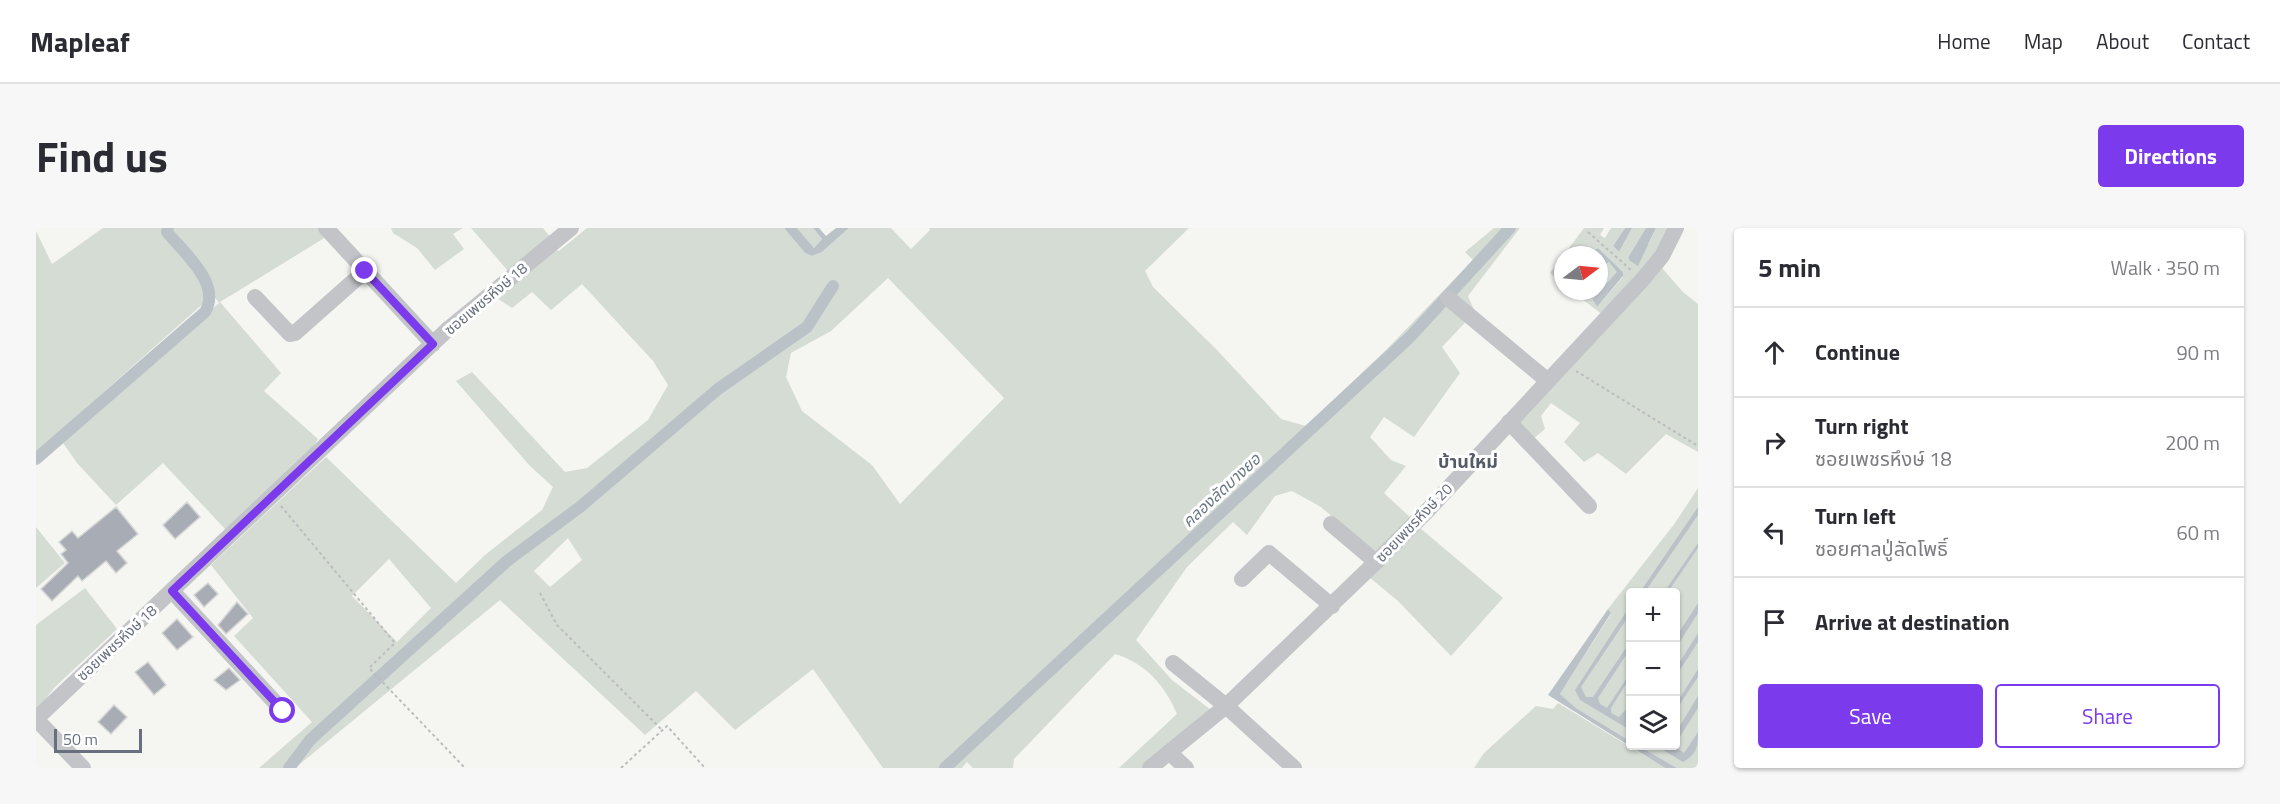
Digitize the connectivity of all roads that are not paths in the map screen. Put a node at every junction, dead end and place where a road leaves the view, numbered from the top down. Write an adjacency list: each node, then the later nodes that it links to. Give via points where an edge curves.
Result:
1 (326, 228): 4 (street)
2 (572, 228): 7 (street, ซอยเพชรหึงษ์ 18)
3 (1676, 228): 8 (street, ซอยเพชรหึงษ์ 20, via 1662,256 1643,279)
4 (365, 271): 5 (street, via 295,333 290,334); 7 (street)
5 (255, 297)
6 (1448, 298): 8 (street)
7 (433, 344): 14 (street, ซอยเพชรหึงษ์ 18)
8 (1548, 381): 9 (street, ซอยเพชรหึงษ์ 20)
9 (1509, 422): 10 (street); 12 (street, ซอยเพชรหึงษ์ 20)
10 (1589, 506)
11 (1331, 524): 12 (street)
12 (1376, 562): 15 (street, ซอยเพชรหึงษ์ 20)
13 (1242, 579): 15 (street, via 1269,553)
14 (172, 591): 18 (street); 19 (street, ซอยเพชรหึงษ์ 18)
15 (1332, 606): 17 (street, ซอยเพชรหึงษ์ 20)
16 (1173, 663): 17 (street)
17 (1226, 706): 20 (street, ซอยเพชรหึงษ์ 20); 24 (street)
18 (283, 711)
19 (36, 719): 21 (street)
20 (1169, 752): 22 (street, ซอยเพชรหึงษ์ 20); 23 (street)
21 (83, 768)
22 (1150, 768)
23 (1186, 768)
24 (1294, 768)

